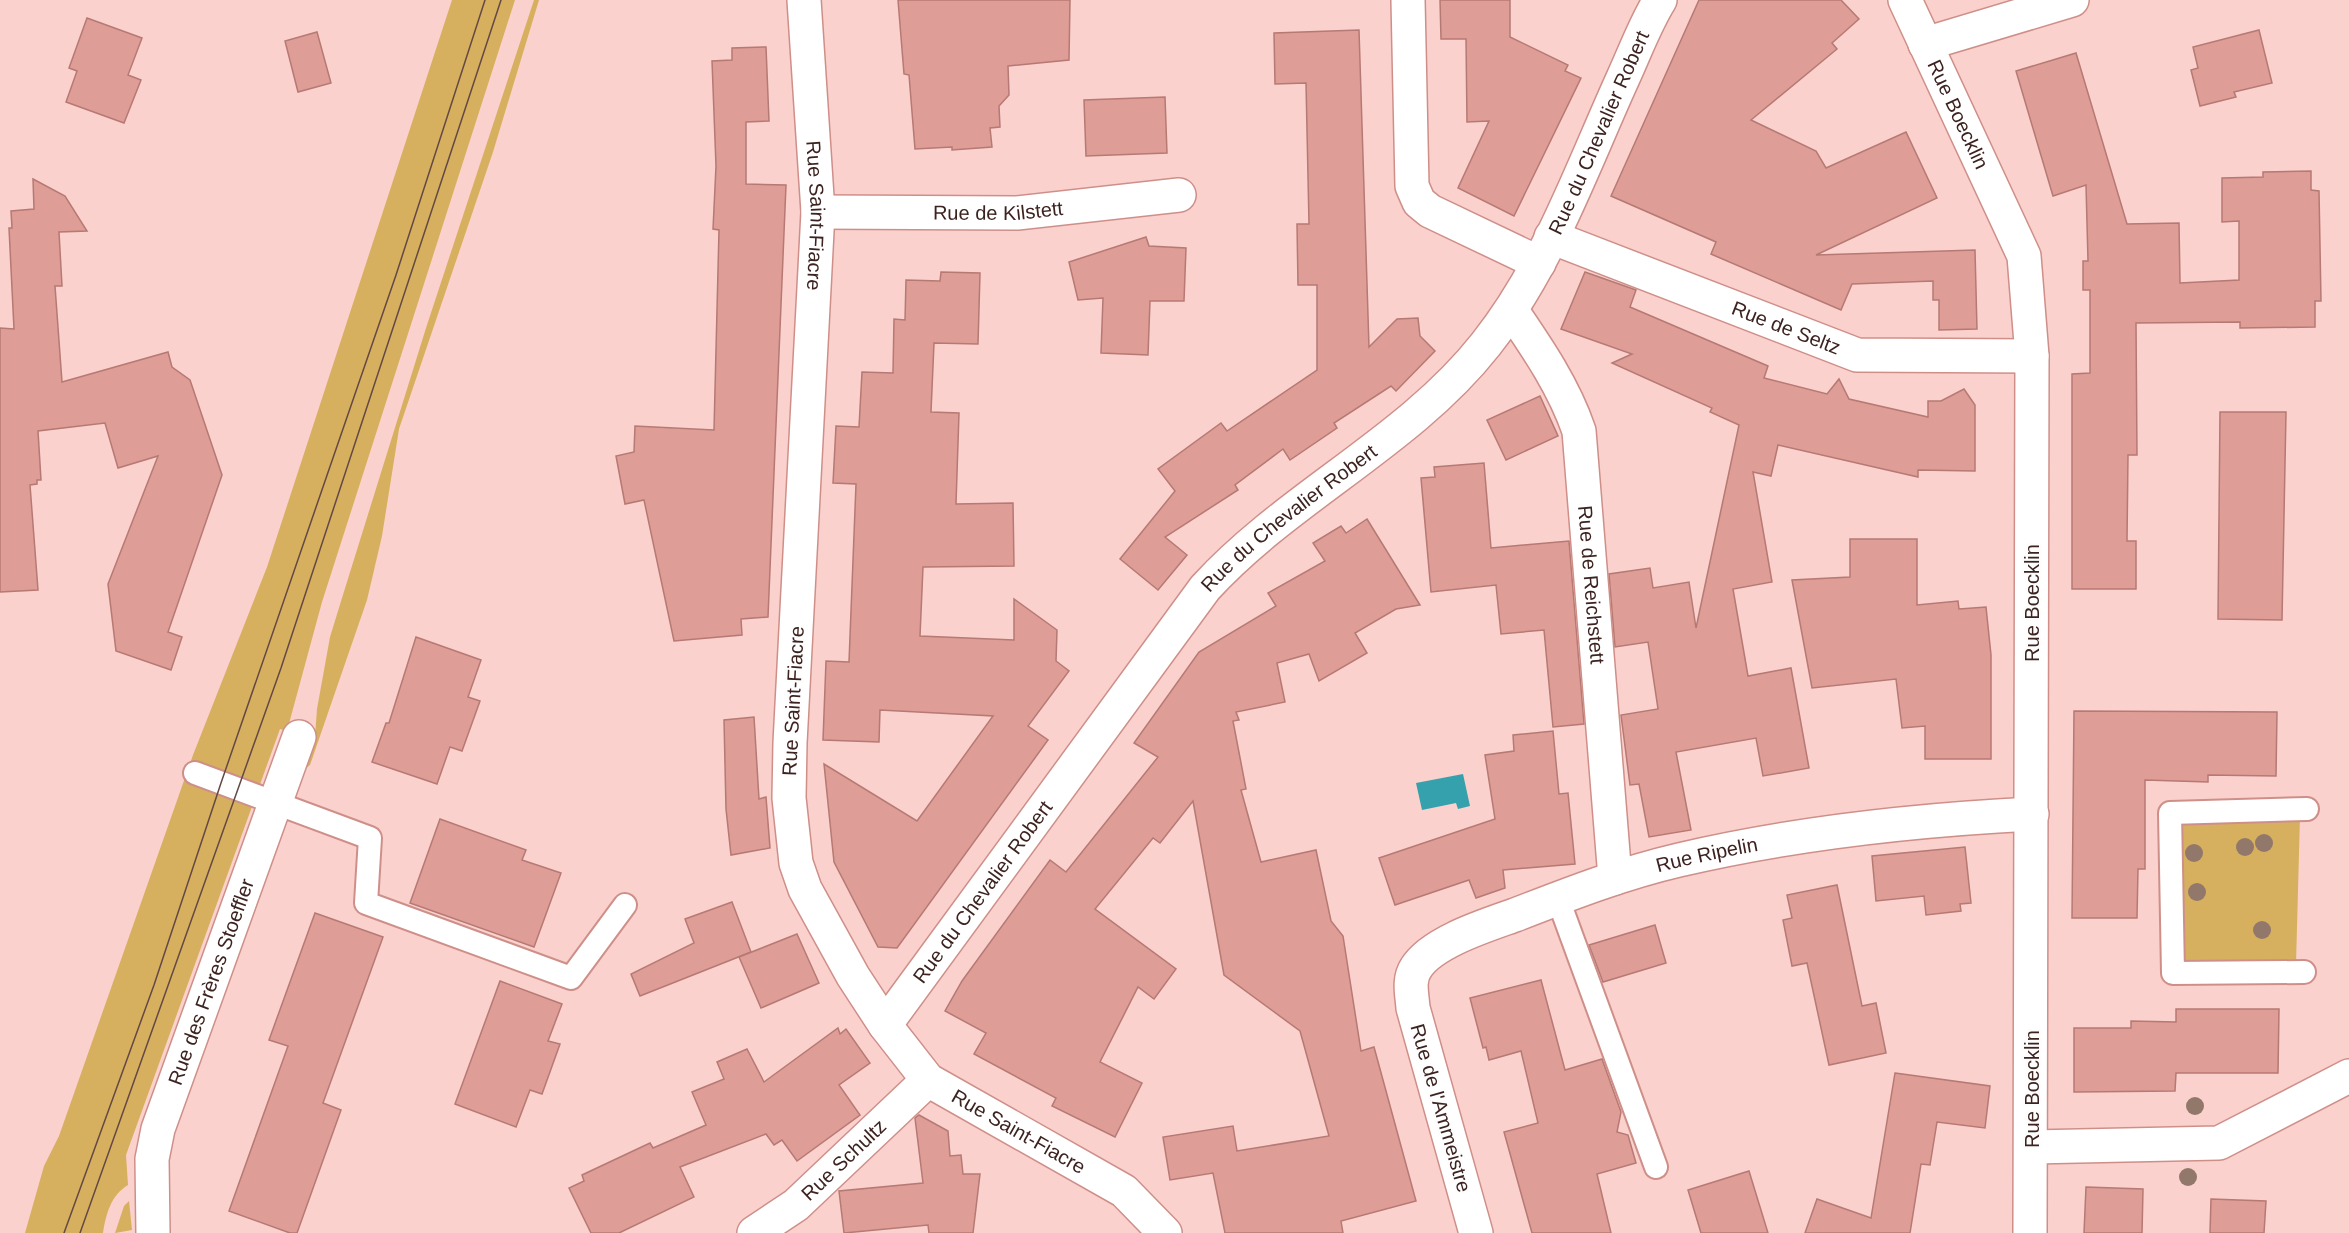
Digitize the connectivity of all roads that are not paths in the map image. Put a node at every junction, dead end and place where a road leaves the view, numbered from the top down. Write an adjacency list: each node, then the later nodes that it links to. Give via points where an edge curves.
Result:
1 (804, 0): 8 (street, Rue Saint-Fiacre)
2 (1408, 0): 9 (street, Rue de Seltz, via 1412,186 1419,202 1430,211)
3 (1660, 0): 9 (street, Rue du Chevalier Robert)
4 (1905, 0): 6 (street, Rue Boecklin)
5 (2072, 0): 6 (street)
6 (1925, 44): 11 (street, Rue Boecklin, via 2024,256)
7 (1179, 195): 8 (street, Rue de Kilstett, via 1017,213)
8 (818, 212): 22 (street, Rue Saint-Fiacre, via 789,798 796,863 805,889)
9 (1545, 250): 10 (street, Rue du Chevalier Robert); 11 (street, Rue de Seltz, via 1857,355)
10 (1512, 311): 17 (street, Rue de Reichstett, via 1570,404 1579,431); 22 (street, Rue du Chevalier Robert, via 1453,381 1248,546 1204,588)
11 (2032, 356): 16 (street, Rue Boecklin)
12 (299, 737): 14 (street, Rue des Frères Stoeffler)
13 (195, 773): 14 (lane)
14 (275, 802): 19 (lane, via 370,838 366,903 571,978); 28 (street, Rue des Frères Stoeffler, via 158,1129 152,1159)
15 (2307, 809): 20 (lane, via 2170,813 2173,973)
16 (2032, 814): 17 (street, Rue Ripelin, via 1887,827 1745,846); 25 (street, Rue Boecklin)
17 (1615, 878): 18 (street, Rue Ripelin)
18 (1558, 898): 21 (street, Rue Ripelin, via 1433,951 1416,968); 26 (lane)
19 (625, 905)
20 (2304, 972)
21 (1411, 982): 31 (street, Rue de l'Ammeistre, via 1413,1008)
22 (885, 1025): 24 (street, Rue Saint-Fiacre)
23 (2349, 1076): 25 (street, via 2219,1143)
24 (928, 1080): 27 (street, Rue Schultz); 30 (street, Rue Saint-Fiacre, via 1124,1191)
25 (2032, 1147): 32 (street, Rue Boecklin)
26 (1656, 1167)
27 (794, 1219): 29 (street, Rue Schultz)
28 (153, 1233)
29 (754, 1233)
30 (1165, 1233)
31 (1476, 1233)
32 (2030, 1233)

